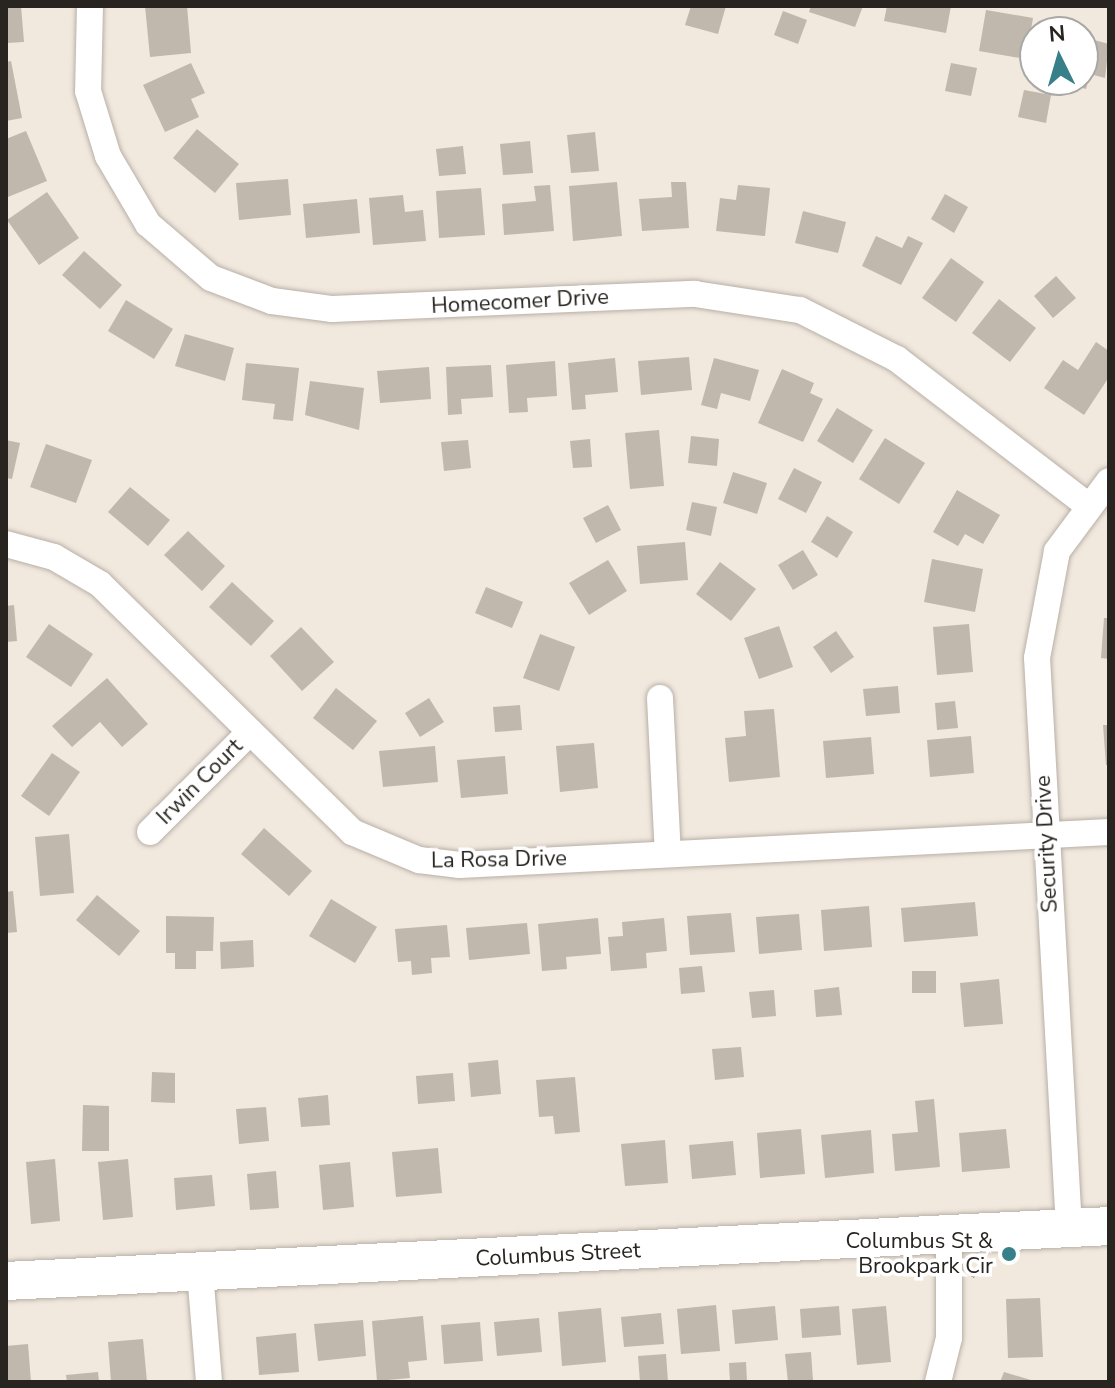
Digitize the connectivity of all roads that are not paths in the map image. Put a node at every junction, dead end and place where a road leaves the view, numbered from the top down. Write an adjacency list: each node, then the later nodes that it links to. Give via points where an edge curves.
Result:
1 (90, 6): 3 (street, Homecomer Drive, via 88,91 108,156 148,224 211,278 272,301 332,309 695,294 800,310 897,359)
2 (1109, 481): 3 (street, Security Drive)
3 (1087, 505): 9 (street, Security Drive, via 1057,551 1040,631)
4 (6, 544): 6 (street, La Rosa Drive, via 54,557 100,584)
5 (660, 698): 10 (street)
6 (250, 732): 7 (street, Irwin Court); 10 (street, La Rosa Drive, via 352,832 408,857 460,865)
7 (150, 832)
8 (1109, 832): 9 (street, La Rosa Drive)
9 (1046, 835): 10 (street, La Rosa Drive); 12 (street, Security Drive)
10 (668, 854)
11 (1109, 1226): 12 (main road, Columbus Street)
12 (1069, 1228): 13 (main road, Columbus Street)
13 (949, 1236): 14 (main road, Columbus Street); 17 (street, via 952,1305)
14 (200, 1272): 15 (main road, Columbus Street); 16 (street)
15 (6, 1281)
16 (209, 1382)
17 (938, 1382)

